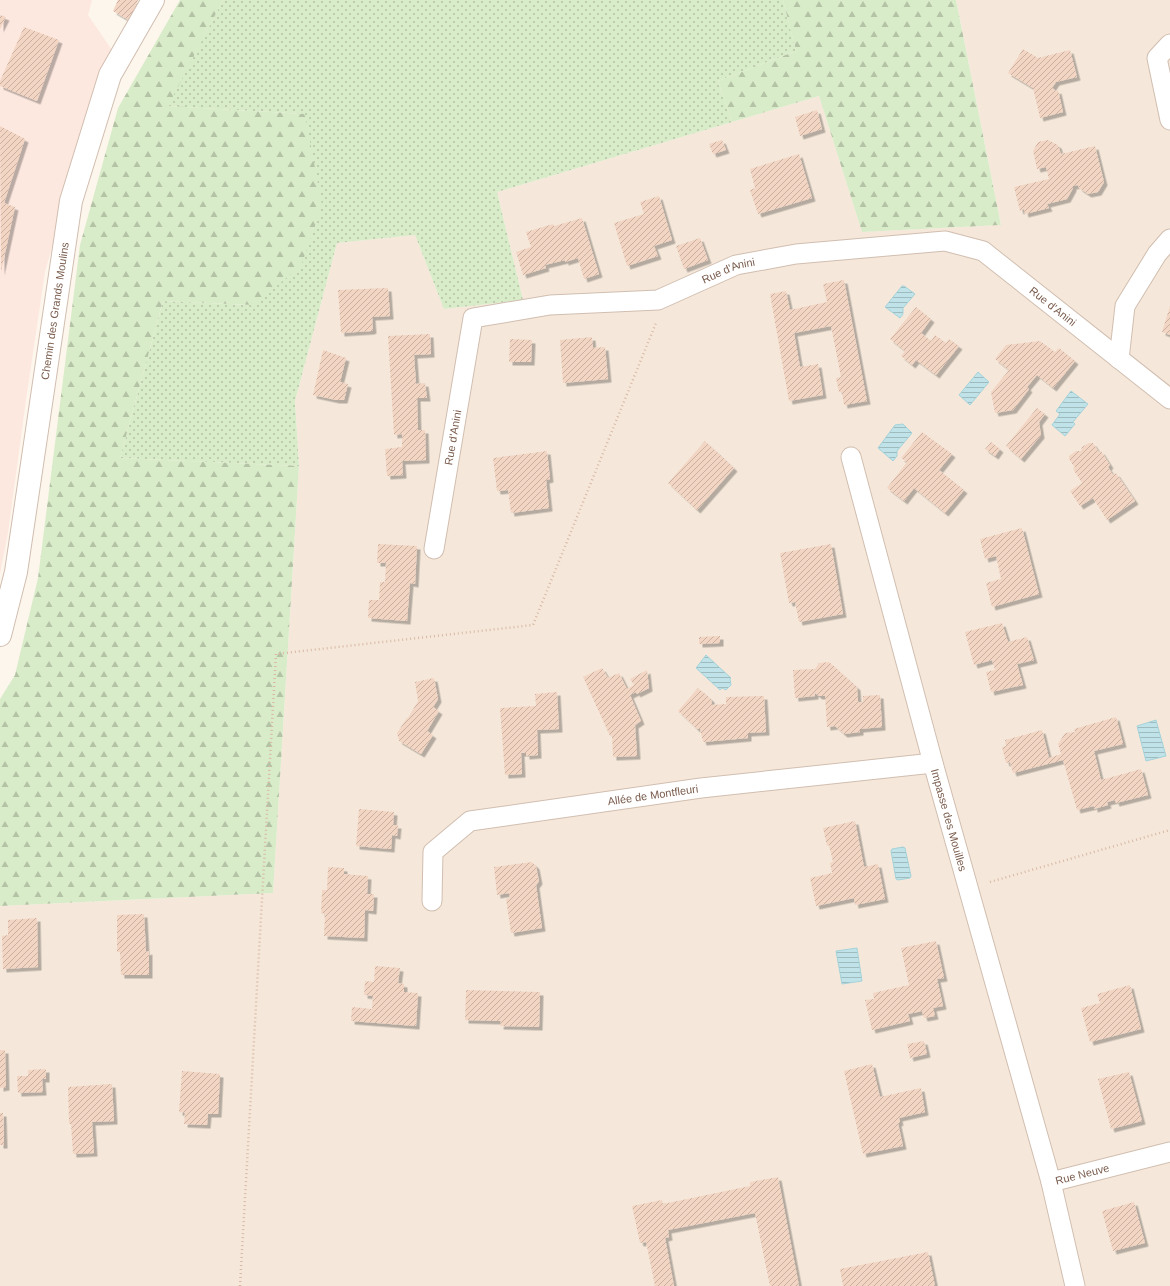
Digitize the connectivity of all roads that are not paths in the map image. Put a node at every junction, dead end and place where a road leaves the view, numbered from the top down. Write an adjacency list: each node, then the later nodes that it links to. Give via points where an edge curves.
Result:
1 (152, 0): 9 (street, Chemin des Grands Moulins, via 110,75 71,201 16,572)
2 (1170, 44): 3 (street, via 1157,58)
3 (1170, 120)
4 (1170, 239): 5 (street, via 1156,254 1125,306)
5 (1119, 359): 6 (street, Rue d'Anini); 8 (street, Rue d'Anini, via 983,251 945,241 796,254 736,265 658,300 550,305 473,318)
6 (1170, 399)
7 (851, 457): 10 (street, Impasse des Mouilles)
8 (434, 549)
9 (0, 635)
10 (933, 763): 11 (street, Allée de Montfleuri, via 701,788 470,821 433,852); 13 (street, Impasse des Mouilles)
11 (432, 901)
12 (1170, 1152): 13 (street, Rue Neuve)
13 (1051, 1182): 14 (street, Rue Neuve)
14 (1075, 1286)

